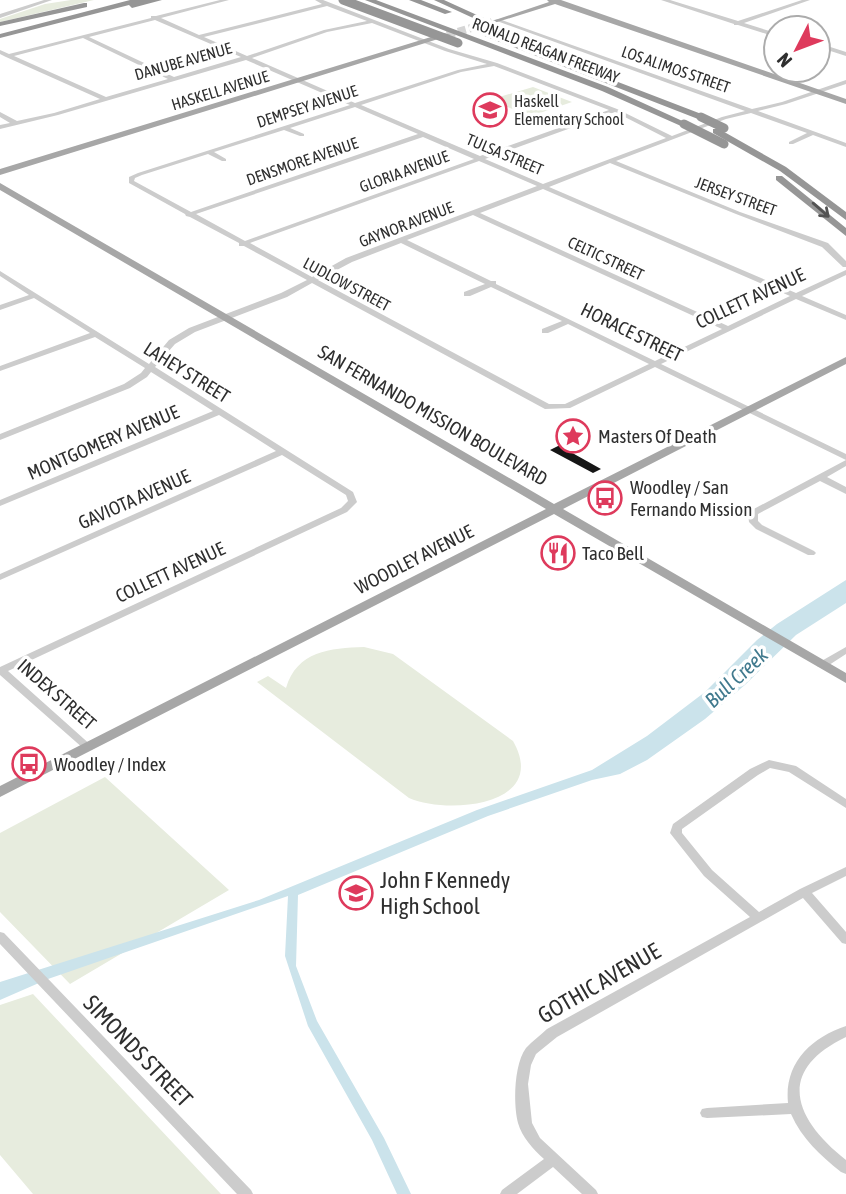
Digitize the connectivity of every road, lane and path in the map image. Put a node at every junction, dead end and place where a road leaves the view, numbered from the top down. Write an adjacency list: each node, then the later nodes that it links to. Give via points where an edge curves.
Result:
1 (49, 0): 23 (street)
2 (111, 0): 22 (highway); 30 (highway)
3 (124, 0): 22 (highway)
4 (130, 0): 30 (highway)
5 (139, 0): 25 (highway)
6 (158, 0): 25 (highway)
7 (226, 0): 24 (street)
8 (318, 0): 20 (street)
9 (343, 0): 47 (highway, bridge, via 565,81)
10 (355, 0): 27 (highway)
11 (369, 0): 27 (highway, RONALD REAGAN FREEWAY)
12 (385, 0): 53 (highway, via 614,85)
13 (395, 0): 49 (highway, RONALD REAGAN FREEWAY)
14 (413, 0): 36 (highway)
15 (438, 0): 36 (highway)
16 (664, 0): 21 (street)
17 (694, 0): 21 (street)
18 (807, 0): 29 (street)
19 (556, 1): 28 (main road); 44 (main road)
20 (328, 4): 26 (street); 34 (street)
21 (679, 5): 29 (street)
22 (80, 8): 30 (highway)
23 (0, 16)
24 (153, 17): 33 (street); 34 (street, TULSA STREET)
25 (63, 20): 30 (highway)
26 (374, 21): 35 (street); 39 (street, DANUBE AVENUE, via 326,31)
27 (425, 21): 47 (highway, RONALD REAGAN FREEWAY)
28 (494, 21): 51 (street, LOS ALIMOS STREET)
29 (736, 24): 31 (street)
30 (0, 31)
31 (762, 31)
32 (447, 35): 35 (main road, HASKELL AVENUE)
33 (81, 36): 38 (street); 41 (street)
34 (197, 37): 39 (street, TULSA STREET)
35 (426, 42): 40 (street); 42 (main road, HASKELL AVENUE)
36 (538, 43): 49 (highway)
37 (0, 52): 38 (street)
38 (8, 56): 45 (street)
39 (245, 58): 41 (street, DANUBE AVENUE); 42 (street, TULSA STREET)
40 (495, 64): 48 (street, DEMPSEY AVENUE); 50 (street)
41 (173, 79): 45 (street, DANUBE AVENUE)
42 (298, 81): 48 (street, TULSA STREET); 68 (main road, HASKELL AVENUE)
43 (846, 82): 44 (street, GAYNOR AVENUE)
44 (816, 92): 46 (main road); 51 (street, GAYNOR AVENUE)
45 (104, 99): 54 (street, DANUBE AVENUE)
46 (846, 102)
47 (642, 104): 53 (highway, RONALD REAGAN FREEWAY)
48 (357, 105): 56 (street, DEMPSEY AVENUE); 59 (street, TULSA STREET)
49 (678, 107): 53 (highway, RONALD REAGAN FREEWAY)
50 (615, 110): 61 (street); 65 (street, GLORIA AVENUE)
51 (751, 111): 58 (street, LOS ALIMOS STREET); 61 (street, GAYNOR AVENUE)
52 (0, 114): 54 (street)
53 (693, 120): 57 (highway); 76 (highway, RONALD REAGAN FREEWAY, one-way to 76, bridge, via 779,178)
54 (18, 124): 55 (street, DANUBE AVENUE)
55 (0, 127)
56 (286, 128): 60 (street); 64 (street, DEMPSEY AVENUE)
57 (720, 130): 72 (highway, via 804,174); 75 (highway, via 783,169)
58 (813, 133): 62 (street); 63 (street, LOS ALIMOS STREET)
59 (425, 134): 65 (street, TULSA STREET); 74 (street, DENSMORE AVENUE)
60 (302, 135)
61 (672, 138): 67 (street, GAYNOR AVENUE)
62 (791, 143)
63 (846, 145)
64 (208, 152): 66 (street); 69 (street, DEMPSEY AVENUE)
65 (480, 158): 71 (street, TULSA STREET); 78 (street, GLORIA AVENUE)
66 (224, 160)
67 (610, 161): 71 (street, GAYNOR AVENUE); 79 (street, JERSEY STREET, via 825,245)
68 (0, 172)
69 (131, 180): 74 (street, LUDLOW STREET)
70 (0, 186): 89 (main road, SAN FERNANDO MISSION BOULEVARD)
71 (544, 186): 73 (street, GAYNOR AVENUE); 86 (street, TULSA STREET)
72 (846, 206)
73 (474, 213): 77 (street, GAYNOR AVENUE); 91 (street, CELTIC STREET)
74 (188, 215): 78 (street, LUDLOW STREET)
75 (846, 217)
76 (846, 233)
77 (401, 240): 82 (street, GAYNOR AVENUE, via 338,265); 83 (street, HORACE STREET)
78 (242, 244): 82 (street, LUDLOW STREET)
79 (846, 265)
80 (846, 272): 86 (street, COLLETT AVENUE)
81 (0, 273): 85 (street, LAHEY STREET)
82 (312, 281): 89 (street, GAYNOR AVENUE); 98 (street, LUDLOW STREET, via 542,406)
83 (493, 284): 84 (street); 90 (street, HORACE STREET)
84 (467, 294)
85 (35, 295): 87 (street); 93 (street, LAHEY STREET)
86 (796, 295): 88 (street, TULSA STREET); 91 (street, COLLETT AVENUE)
87 (0, 308)
88 (844, 316)
89 (225, 317): 96 (street, GAYNOR AVENUE, via 178,338); 109 (main road, SAN FERNANDO MISSION BOULEVARD)
90 (569, 321): 92 (street); 95 (street, HORACE STREET)
91 (726, 328): 95 (street, COLLETT AVENUE)
92 (544, 331)
93 (95, 334): 96 (street, LAHEY STREET); 97 (street)
94 (846, 360): 99 (main road, WOODLEY AVENUE)
95 (654, 363): 98 (street, COLLETT AVENUE); 99 (street, HORACE STREET)
96 (150, 368): 100 (street, LAHEY STREET); 101 (street, GAYNOR AVENUE, via 127,386)
97 (0, 369)
98 (555, 408)
99 (749, 410): 103 (street, HORACE STREET); 109 (main road, WOODLEY AVENUE)
100 (219, 412): 102 (street, LAHEY STREET); 108 (street, MONTGOMERY AVENUE)
101 (0, 437)
102 (282, 452): 107 (street, LAHEY STREET, via 350,494); 111 (street, GAVIOTA AVENUE)
103 (846, 457)
104 (846, 463): 105 (street)
105 (820, 477): 106 (street); 110 (street, via 758,509 752,517 759,527)
106 (846, 491)
107 (353, 502): 114 (street, COLLETT AVENUE)
108 (0, 503)
109 (556, 509): 113 (main road, SAN FERNANDO MISSION BOULEVARD); 116 (main road, WOODLEY AVENUE)
110 (811, 553)
111 (0, 577)
112 (846, 650): 113 (street)
113 (822, 665): 115 (main road, SAN FERNANDO MISSION BOULEVARD)
114 (0, 670): 116 (street, INDEX STREET)
115 (846, 679)
116 (88, 747): 117 (main road, WOODLEY AVENUE)
117 (0, 792)
118 (846, 804): 121 (street, via 776,764 754,772 681,822 676,833 708,873)
119 (846, 872): 120 (street, GOTHIC AVENUE)
120 (804, 892): 121 (street, GOTHIC AVENUE); 123 (street)
121 (758, 917): 127 (street, GOTHIC AVENUE, via 552,1033 531,1051 521,1084 521,1106 535,1142)
122 (0, 936): 129 (street, SIMONDS STREET)
123 (846, 940)
124 (846, 1031): 125 (street, via 827,1038 802,1059 795,1081)
125 (797, 1108): 126 (street); 128 (street, via 813,1140)
126 (707, 1113)
127 (552, 1160): 130 (street); 131 (street)
128 (846, 1168)
129 (246, 1194)
130 (507, 1194)
131 (591, 1194)

